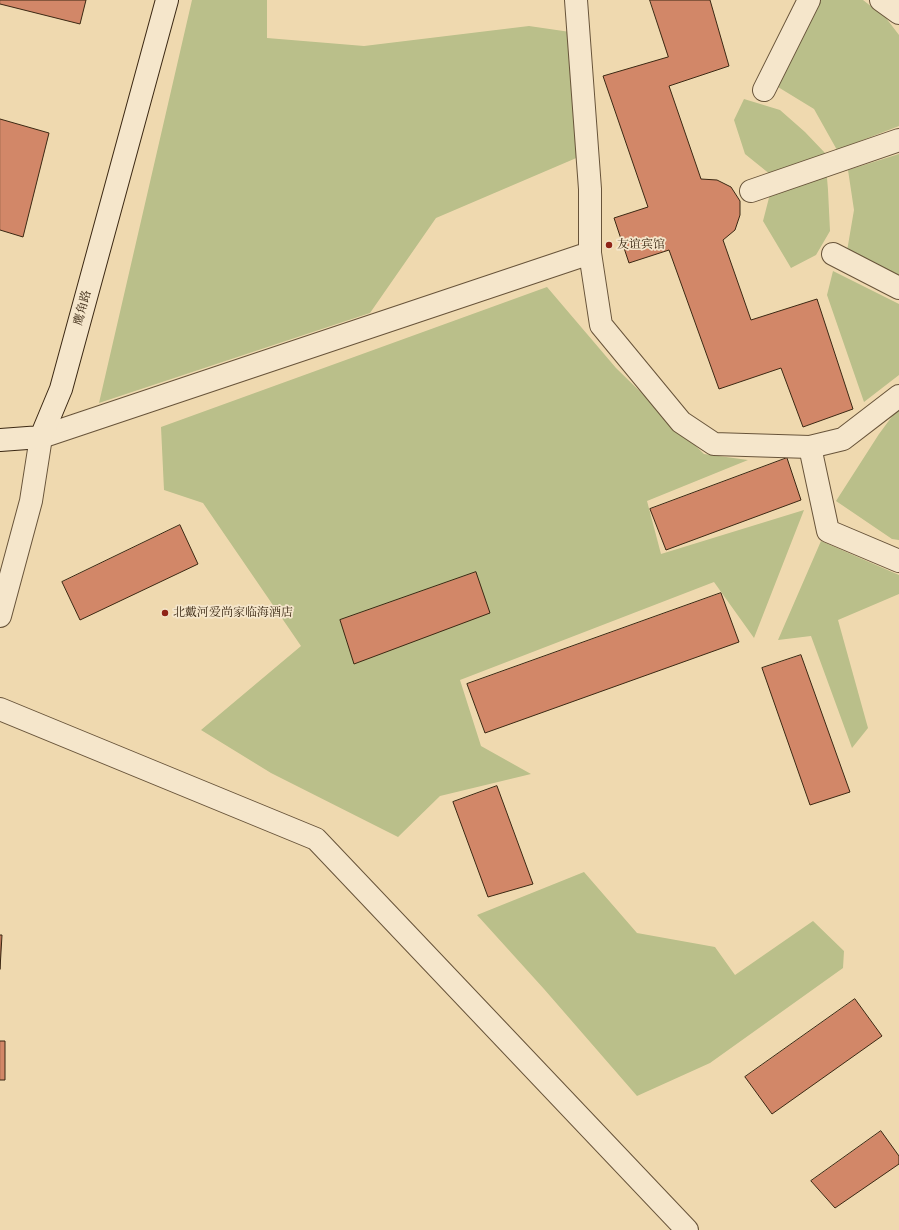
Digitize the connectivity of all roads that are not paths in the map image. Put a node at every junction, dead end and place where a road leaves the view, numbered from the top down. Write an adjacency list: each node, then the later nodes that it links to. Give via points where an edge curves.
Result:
1 (166, 0): 13 (street, 鹰角路, via 61,389)
2 (576, 0): 9 (street, via 590,188)
3 (808, 0): 6 (street)
4 (881, 0): 5 (street)
5 (899, 13)
6 (764, 90)
7 (899, 140): 8 (street)
8 (751, 191)
9 (590, 253): 13 (street); 15 (street, via 601,325 681,422 714,444)
10 (832, 254): 11 (street)
11 (899, 288)
12 (899, 396): 15 (street, via 843,439)
13 (41, 437): 14 (street); 17 (street, 鹰角路, via 31,501)
14 (0, 440)
15 (810, 447): 16 (street, via 828,531)
16 (899, 561)
17 (0, 616)
18 (0, 709): 19 (street, via 316,839)
19 (687, 1230)

